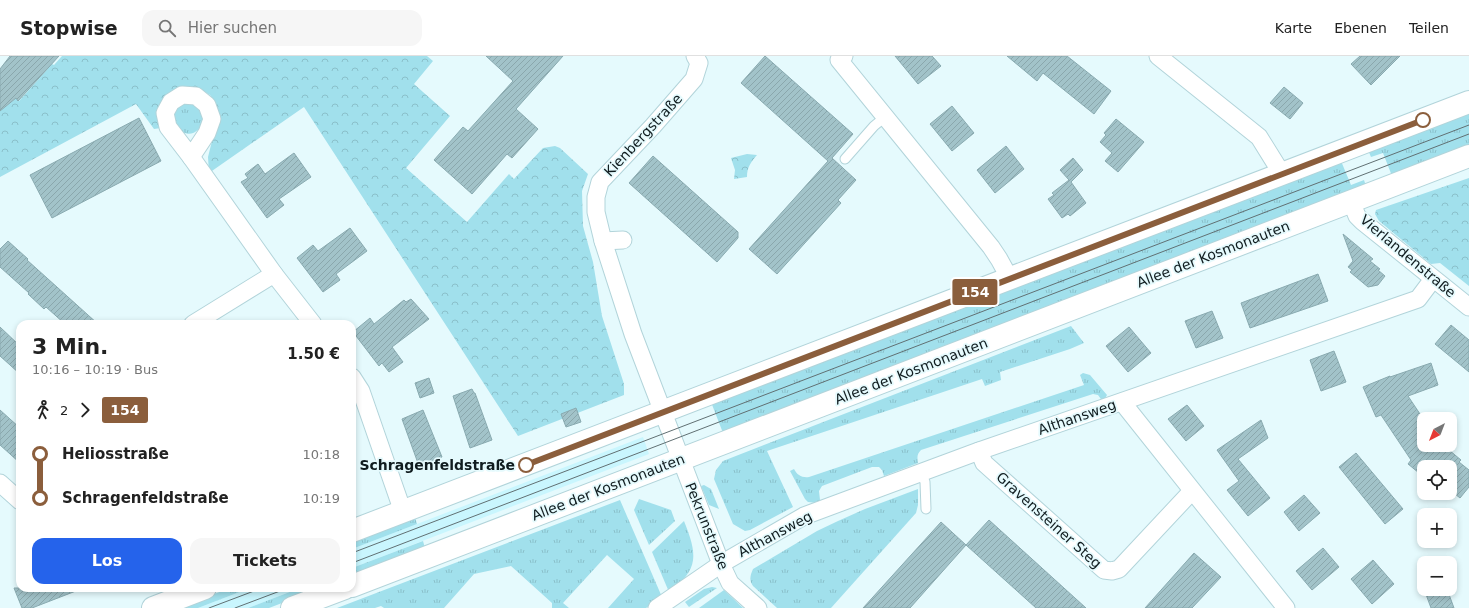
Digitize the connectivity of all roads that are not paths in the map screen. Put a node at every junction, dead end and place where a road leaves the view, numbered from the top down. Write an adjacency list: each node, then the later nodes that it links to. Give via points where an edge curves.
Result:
1 (695, 56): 12 (street, Kienbergstraße, via 699,63 694,79 600,182 596,212)
2 (844, 56): 5 (street, via 839,60)
3 (1158, 56): 9 (street, via 1259,137)
4 (1469, 102): 9 (main road)
5 (885, 117): 8 (lane); 14 (street, via 925,172 991,247)
6 (1469, 156): 10 (main road, Allee der Kosmonauten)
7 (191, 157): 13 (street)
8 (845, 159)
9 (1282, 174): 14 (main road)
10 (1351, 201): 15 (street, Vierlandenstraße, via 1362,221); 23 (main road, Allee der Kosmonauten)
11 (623, 240): 12 (street)
12 (603, 241): 21 (street, Kienbergstraße, via 633,334)
13 (274, 274): 17 (street); 18 (street)
14 (1010, 279): 21 (main road)
15 (1433, 279): 16 (street, Vierlandenstraße); 20 (street, Althansweg, via 1418,299)
16 (1469, 307)
17 (199, 320)
18 (310, 320)
19 (356, 383): 29 (street, via 361,391)
20 (1122, 402): 22 (street, Althansweg); 26 (street)
21 (663, 412): 23 (street, Pekrunstraße); 29 (main road)
22 (979, 451): 24 (street, Althansweg); 26 (street, Gravensteiner Steg, via 984,463 1104,570 1119,570)
23 (681, 459): 31 (street, Pekrunstraße); 32 (main road, Allee der Kosmonauten)
24 (921, 472): 28 (lane, via 925,482); 31 (street, Althansweg, via 804,516)
25 (0, 483): 27 (street)
26 (1192, 491): 39 (street)
27 (16, 497)
28 (926, 509)
29 (403, 512): 30 (main road)
30 (356, 530)
31 (721, 564): 37 (street); 38 (street, Pekrunstraße, via 730,583)
32 (356, 584)
33 (195, 592): 35 (main road)
34 (334, 592): 36 (main road)
35 (153, 608)
36 (292, 608)
37 (657, 608)
38 (758, 608)
39 (1286, 608)

